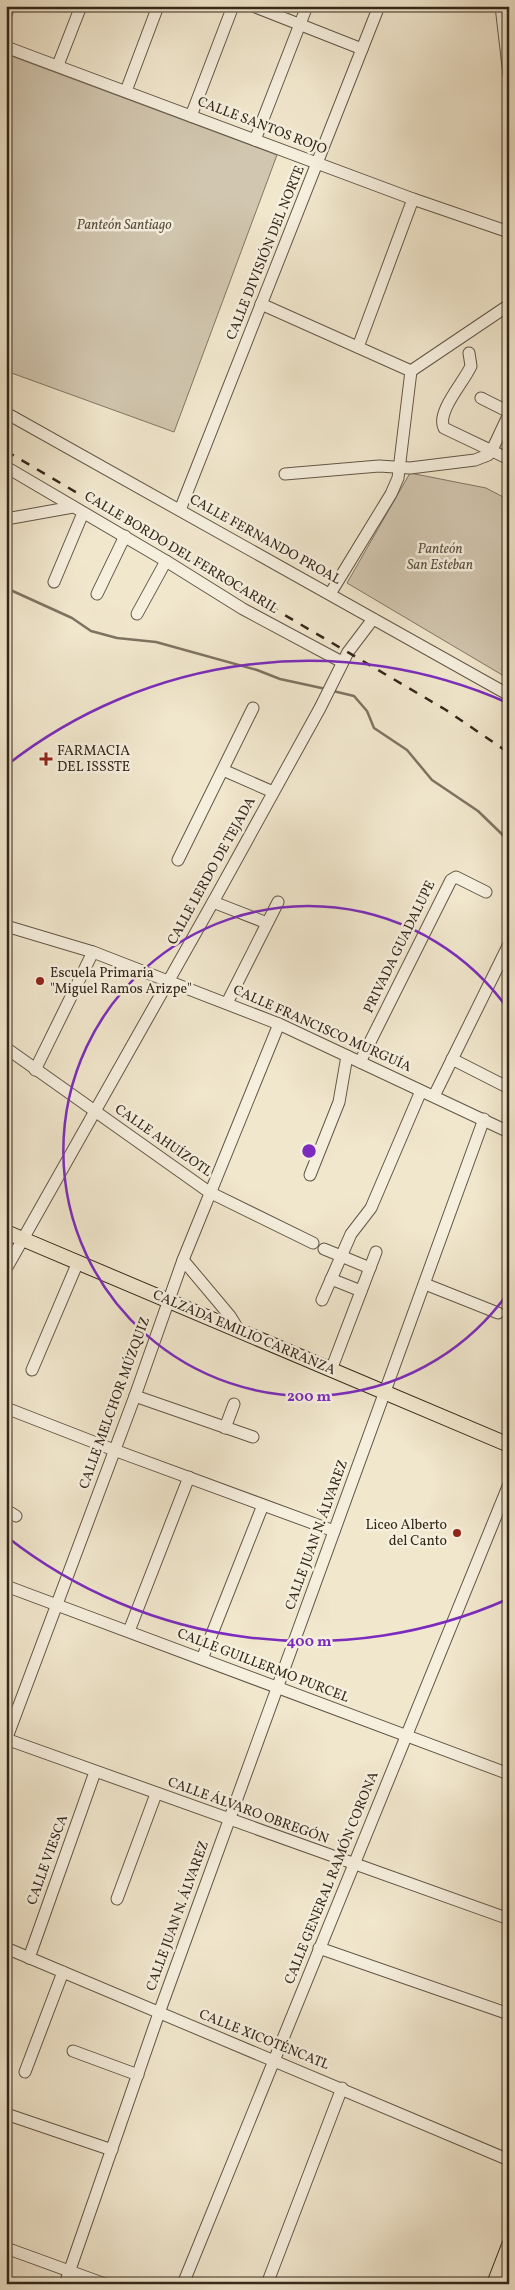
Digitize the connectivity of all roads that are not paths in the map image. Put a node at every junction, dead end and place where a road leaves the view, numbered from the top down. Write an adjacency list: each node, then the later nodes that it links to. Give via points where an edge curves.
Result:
1 (9, 6): 9 (street)
2 (81, 6): 13 (street)
3 (158, 6): 15 (street)
4 (232, 6): 16 (street)
5 (253, 6): 10 (street)
6 (308, 6): 10 (street)
7 (380, 6): 12 (street, CALLE DIVISIÓN DEL NORTE)
8 (501, 6): 14 (street)
9 (6, 15)
10 (301, 24): 12 (street); 17 (street)
11 (6, 47): 13 (street, CALLE SANTOS ROJO)
12 (362, 49): 18 (street, CALLE DIVISIÓN DEL NORTE)
13 (58, 65): 15 (street, CALLE SANTOS ROJO)
14 (509, 75)
15 (126, 91): 16 (street, CALLE SANTOS ROJO)
16 (191, 116): 17 (street, CALLE SANTOS ROJO)
17 (254, 140): 18 (street, CALLE SANTOS ROJO)
18 (317, 163): 19 (street, CALLE SANTOS ROJO); 21 (street, CALLE DIVISIÓN DEL NORTE)
19 (413, 199): 20 (street, CALLE SANTOS ROJO); 23 (street)
20 (509, 232)
21 (261, 304): 23 (street); 35 (street, CALLE DIVISIÓN DEL NORTE)
22 (509, 305): 25 (street)
23 (358, 347): 25 (street)
24 (469, 353): 29 (street, via 471,366 446,408 442,421 444,428)
25 (411, 371): 31 (street)
26 (481, 398): 28 (street)
27 (6, 412): 35 (street, CALLE FERNANDO PROAL)
28 (509, 413): 29 (street)
29 (492, 450): 30 (street); 31 (street, via 475,460 410,468)
30 (509, 459)
31 (400, 466): 33 (street); 42 (street, via 391,494)
32 (6, 468): 34 (street, CALLE BORDO DEL FERROCARRIL)
33 (285, 474)
34 (72, 507): 36 (street, CALLE BORDO DEL FERROCARRIL); 37 (street)
35 (180, 510): 42 (street, CALLE FERNANDO PROAL)
36 (83, 513): 38 (street, CALLE BORDO DEL FERROCARRIL); 40 (street)
37 (6, 519)
38 (125, 536): 39 (street, CALLE BORDO DEL FERROCARRIL); 41 (street)
39 (166, 561): 43 (street); 45 (street, CALLE BORDO DEL FERROCARRIL, via 243,609)
40 (54, 582)
41 (97, 594)
42 (330, 594): 44 (street, CALLE FERNANDO PROAL)
43 (137, 614)
44 (373, 620): 45 (street, CALLE LERDO DE TEJADA); 46 (street, CALLE FERNANDO PROAL)
45 (342, 662): 49 (street, CALLE LERDO DE TEJADA)
46 (509, 694)
47 (253, 708): 48 (street)
48 (222, 770): 49 (street); 50 (street)
49 (273, 792): 52 (street, CALLE LERDO DE TEJADA)
50 (178, 860)
51 (486, 892): 64 (street, PRIVADA GUADALUPE, via 456,878 451,880)
52 (213, 902): 54 (street); 58 (street, CALLE LERDO DE TEJADA)
53 (278, 902): 54 (street)
54 (267, 924): 59 (street)
55 (6, 926): 57 (street, CALLE FRANCISCO MURGUÍA)
56 (509, 944): 63 (street)
57 (93, 952): 58 (street, CALLE FRANCISCO MURGUÍA); 65 (street)
58 (169, 980): 59 (street, CALLE FRANCISCO MURGUÍA); 69 (street, CALLE LERDO DE TEJADA)
59 (227, 1002): 60 (street, CALLE FRANCISCO MURGUÍA)
60 (280, 1024): 62 (street, CALLE FRANCISCO MURGUÍA); 73 (street, CALLE MELCHOR MÚZQUIZ)
61 (6, 1048): 65 (street, CALLE AHUÍZOTL)
62 (347, 1056): 64 (street, CALLE FRANCISCO MURGUÍA); 72 (street, via 338,1102)
63 (452, 1059): 66 (street); 68 (street)
64 (360, 1062): 67 (street, CALLE FRANCISCO MURGUÍA)
65 (35, 1070): 69 (street, CALLE AHUÍZOTL)
66 (507, 1083)
67 (421, 1091): 68 (street, CALLE FRANCISCO MURGUÍA); 79 (street, via 371,1208)
68 (434, 1096): 70 (street, CALLE FRANCISCO MURGUÍA)
69 (95, 1112): 73 (street, CALLE AHUÍZOTL); 75 (street, CALLE LERDO DE TEJADA)
70 (484, 1120): 71 (street, CALLE FRANCISCO MURGUÍA); 85 (street, CALLE JUAN N. ÁLVAREZ)
71 (509, 1132)
72 (310, 1175)
73 (209, 1192): 76 (street, CALLE AHUÍZOTL); 80 (street, CALLE MELCHOR MÚZQUIZ)
74 (6, 1232): 75 (main road, CALZADA EMILIO CARRANZA)
75 (22, 1238): 81 (main road, CALZADA EMILIO CARRANZA); 83 (street, CALLE LERDO DE TEJADA)
76 (312, 1242)
77 (324, 1249): 79 (street)
78 (376, 1252): 82 (street)
79 (341, 1255): 82 (street); 84 (street)
80 (183, 1260): 87 (street, CALLE MELCHOR MÚZQUIZ); 90 (street)
81 (78, 1262): 87 (main road, CALZADA EMILIO CARRANZA); 91 (street)
82 (370, 1268): 86 (street)
83 (6, 1270)
84 (331, 1279): 86 (street); 88 (street)
85 (425, 1284): 89 (street); 93 (street, CALLE JUAN N. ÁLVAREZ)
86 (361, 1291): 92 (street)
87 (168, 1300): 90 (main road, CALZADA EMILIO CARRANZA); 94 (street, CALLE MELCHOR MÚZQUIZ)
88 (322, 1300)
89 (498, 1313)
90 (238, 1329): 92 (main road, CALZADA EMILIO CARRANZA)
91 (32, 1370)
92 (331, 1370): 93 (main road, CALZADA EMILIO CARRANZA)
93 (386, 1394): 99 (main road, CALZADA EMILIO CARRANZA); 104 (street, CALLE JUAN N. ÁLVAREZ)
94 (135, 1396): 97 (street); 100 (street, CALLE MELCHOR MÚZQUIZ)
95 (234, 1404): 97 (street)
96 (6, 1408): 100 (street)
97 (226, 1428): 98 (street)
98 (253, 1438)
99 (509, 1445)
100 (114, 1450): 101 (street); 106 (street, CALLE MELCHOR MÚZQUIZ)
101 (189, 1477): 103 (street); 107 (street)
102 (509, 1484): 110 (street, CALLE GENERAL RAMÓN CORONA)
103 (263, 1505): 104 (street); 108 (street)
104 (334, 1530): 109 (street, CALLE JUAN N. ÁLVAREZ)
105 (6, 1586): 106 (street, CALLE GUILLERMO PURCEL)
106 (57, 1605): 107 (street, CALLE GUILLERMO PURCEL); 111 (street, CALLE MELCHOR MÚZQUIZ)
107 (128, 1631): 108 (street, CALLE GUILLERMO PURCEL)
108 (202, 1659): 109 (street, CALLE GUILLERMO PURCEL)
109 (278, 1687): 110 (street, CALLE GUILLERMO PURCEL); 115 (street, CALLE JUAN N. ÁLVAREZ)
110 (406, 1735): 113 (street, CALLE GUILLERMO PURCEL); 116 (street, CALLE GENERAL RAMÓN CORONA)
111 (6, 1739): 112 (street, CALLE ÁLVARO OBREGÓN)
112 (95, 1772): 114 (street, CALLE ÁLVARO OBREGÓN); 121 (street, CALLE VIESCA)
113 (509, 1774)
114 (156, 1794): 115 (street, CALLE ÁLVARO OBREGÓN); 117 (street)
115 (230, 1820): 116 (street, CALLE ÁLVARO OBREGÓN); 123 (street, CALLE JUAN N. ÁLVAREZ)
116 (353, 1864): 118 (street, CALLE ÁLVARO OBREGÓN); 120 (street, CALLE GENERAL RAMÓN CORONA)
117 (117, 1899)
118 (509, 1919)
119 (6, 1948): 121 (street, CALLE XICOTÉNCATL)
120 (319, 1948): 124 (street); 126 (street, CALLE GENERAL RAMÓN CORONA)
121 (29, 1958): 122 (street, CALLE XICOTÉNCATL)
122 (63, 1972): 123 (street, CALLE XICOTÉNCATL); 127 (street)
123 (159, 2013): 126 (street, CALLE XICOTÉNCATL); 128 (street, CALLE JUAN N. ÁLVAREZ)
124 (509, 2014)
125 (73, 2051): 128 (street)
126 (275, 2060): 129 (street, CALLE XICOTÉNCATL); 138 (street, CALLE GENERAL RAMÓN CORONA)
127 (24, 2072)
128 (138, 2075): 131 (street, CALLE JUAN N. ÁLVAREZ)
129 (342, 2088): 132 (street, CALLE XICOTÉNCATL); 139 (street)
130 (6, 2114): 131 (street)
131 (112, 2150): 135 (street, CALLE JUAN N. ÁLVAREZ)
132 (509, 2160)
133 (509, 2245): 140 (main road)
134 (6, 2248): 135 (street)
135 (70, 2271): 136 (street, CALLE JUAN N. ÁLVAREZ); 137 (street)
136 (65, 2284)
137 (105, 2284)
138 (183, 2284)
139 (267, 2284)
140 (494, 2284)

